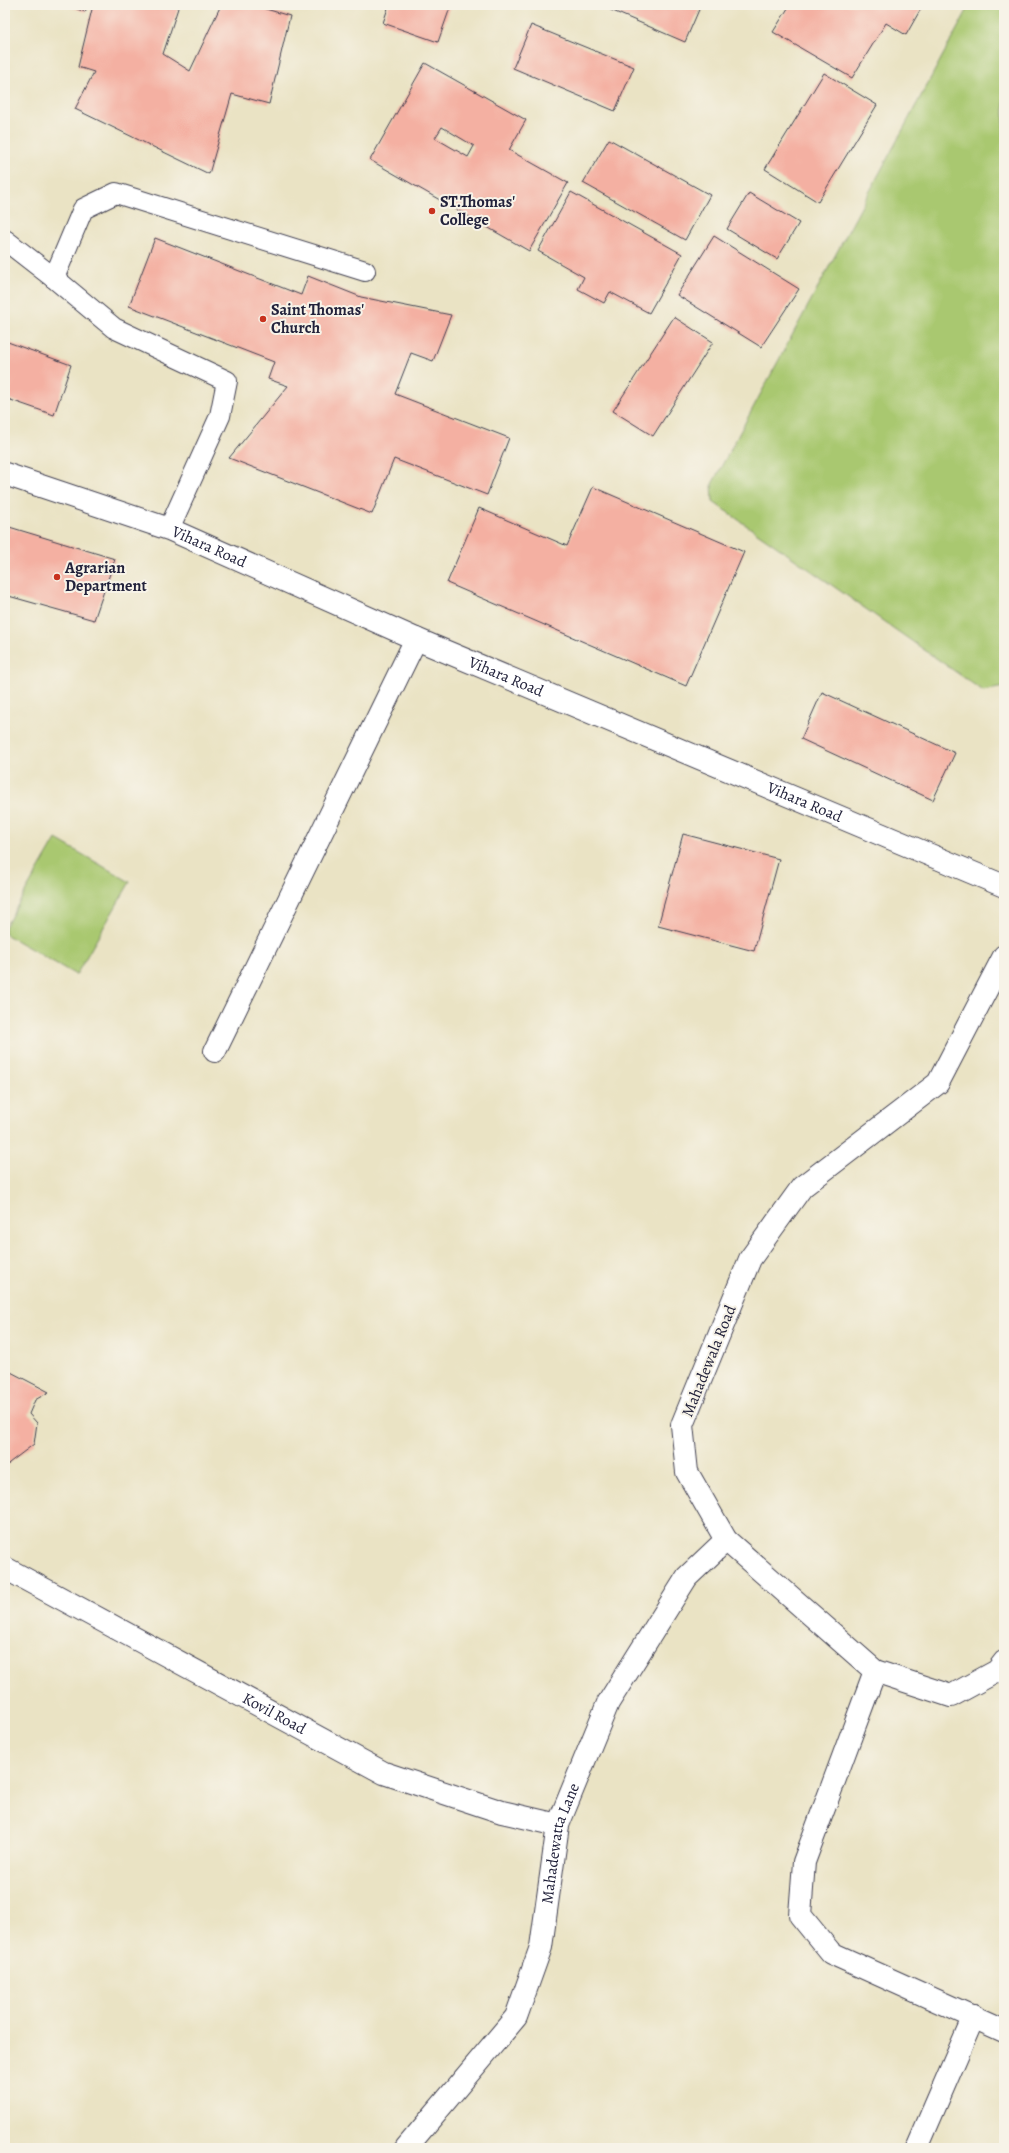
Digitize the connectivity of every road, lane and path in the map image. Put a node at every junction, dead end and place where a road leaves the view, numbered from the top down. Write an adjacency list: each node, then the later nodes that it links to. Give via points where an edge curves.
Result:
1 (5, 240): 3 (lane)
2 (365, 271): 3 (lane, via 116,193 83,209)
3 (54, 278): 5 (lane, via 114,328 227,381 220,416)
4 (5, 474): 5 (street, Vihara Road)
5 (169, 529): 6 (street, Vihara Road)
6 (416, 639): 7 (street, Vihara Road); 9 (street)
7 (1004, 886)
8 (1004, 956): 10 (street, Mahadewala Road, via 938,1083 802,1187 750,1259 682,1425 686,1472)
9 (215, 1051)
10 (726, 1540): 13 (street, Mahadewala Road); 14 (street, Mahadewatta Lane, via 687,1577 608,1703)
11 (5, 1568): 14 (street, Kovil Road, via 384,1773 502,1812)
12 (1004, 1662): 13 (street, Mahadewala Road, via 997,1671 951,1696)
13 (875, 1671): 15 (street, via 804,1862 800,1915 830,1953)
14 (558, 1825): 17 (street, Mahadewatta Lane, via 541,1947 516,2017)
15 (974, 2016): 16 (street); 18 (street)
16 (1004, 2031)
17 (406, 2148)
18 (916, 2148)

